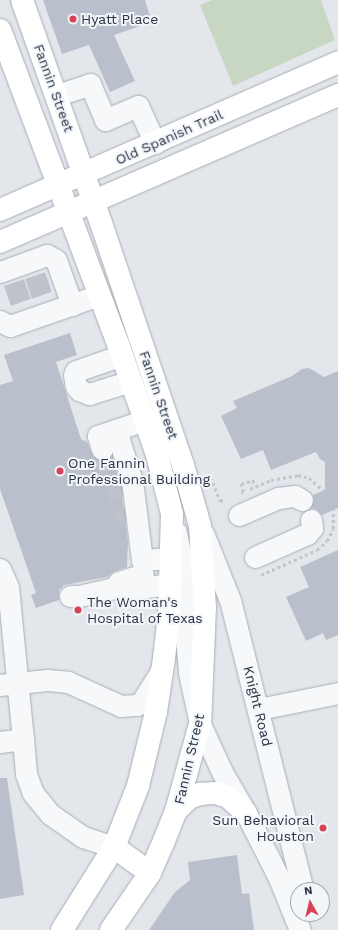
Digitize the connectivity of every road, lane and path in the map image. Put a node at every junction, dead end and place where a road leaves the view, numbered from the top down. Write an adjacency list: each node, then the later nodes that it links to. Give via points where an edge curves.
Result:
1 (22, 0): 5 (main road, Fannin Street)
2 (0, 30): 10 (main road, Fannin Street)
3 (338, 62): 4 (main road, Old Spanish Trail)
4 (298, 80): 7 (main road); 8 (main road, Old Spanish Trail)
5 (58, 95): 8 (street, via 90,84 105,120 138,106); 9 (main road, Fannin Street)
6 (338, 95): 7 (main road)
7 (310, 107): 11 (main road)
8 (155, 143): 9 (main road, Old Spanish Trail)
9 (84, 174): 10 (main road, Old Spanish Trail); 11 (main road, Fannin Street)
10 (60, 184): 12 (main road, Old Spanish Trail); 13 (main road, Fannin Street)
11 (94, 203): 13 (main road); 21 (main road, Fannin Street)
12 (0, 210)
13 (69, 212): 14 (main road); 16 (main road, Fannin Street)
14 (0, 242)
15 (8, 274): 17 (street, via 32,268 47,255 56,260)
16 (99, 294): 17 (street); 19 (main road, Fannin Street)
17 (72, 305): 18 (street, via 46,309 26,316 10,326)
18 (0, 321)
19 (122, 355): 20 (main road, Fannin Street); 20 (street, via 76,371 76,386 89,394)
20 (131, 381): 22 (main road, Fannin Street)
21 (168, 422): 22 (main road); 32 (main road, Fannin Street)
22 (146, 425): 23 (street); 30 (main road, Fannin Street)
23 (116, 430): 24 (street, via 98,436); 36 (street, via 132,481)
24 (102, 449)
25 (201, 480): 29 (path, via 211,477 220,501)
26 (255, 486): 27 (path, via 253,480 241,484)
27 (241, 493)
28 (302, 500): 29 (street, via 295,496)
29 (232, 507)
30 (172, 514): 34 (main road, Fannin Street); 43 (street, via 185,578 187,652)
31 (311, 520): 33 (street, via 312,528 307,534)
32 (200, 526): 42 (street, Knight Road, via 230,600); 43 (main road, Fannin Street, via 205,586 205,627)
33 (255, 557)
34 (170, 558): 36 (street); 37 (main road, Fannin Street)
35 (0, 569): 40 (street, via 8,587)
36 (139, 570): 37 (street); 38 (street, via 120,591 114,588)
37 (169, 584): 39 (main road, Fannin Street, via 169,615)
38 (70, 596)
39 (162, 669): 40 (street, via 141,703 137,705 120,706 68,682 47,680); 48 (main road, Fannin Street, via 156,712 138,786)
40 (8, 684): 44 (street)
41 (338, 693): 42 (street)
42 (259, 709): 50 (street, Knight Road)
43 (200, 724): 46 (main road, Fannin Street); 47 (street, via 222,772)
44 (23, 739): 45 (street); 48 (street, via 26,774 33,793 50,814 83,837)
45 (0, 742)
46 (176, 811): 47 (main road, via 189,798 200,794 216,794 228,797); 49 (main road, Fannin Street)
47 (246, 813): 53 (street, via 279,878)
48 (114, 847): 49 (main road); 51 (main road, Fannin Street)
49 (150, 873): 52 (main road, Fannin Street)
50 (301, 882)
51 (62, 930)
52 (111, 930)
53 (300, 930)

